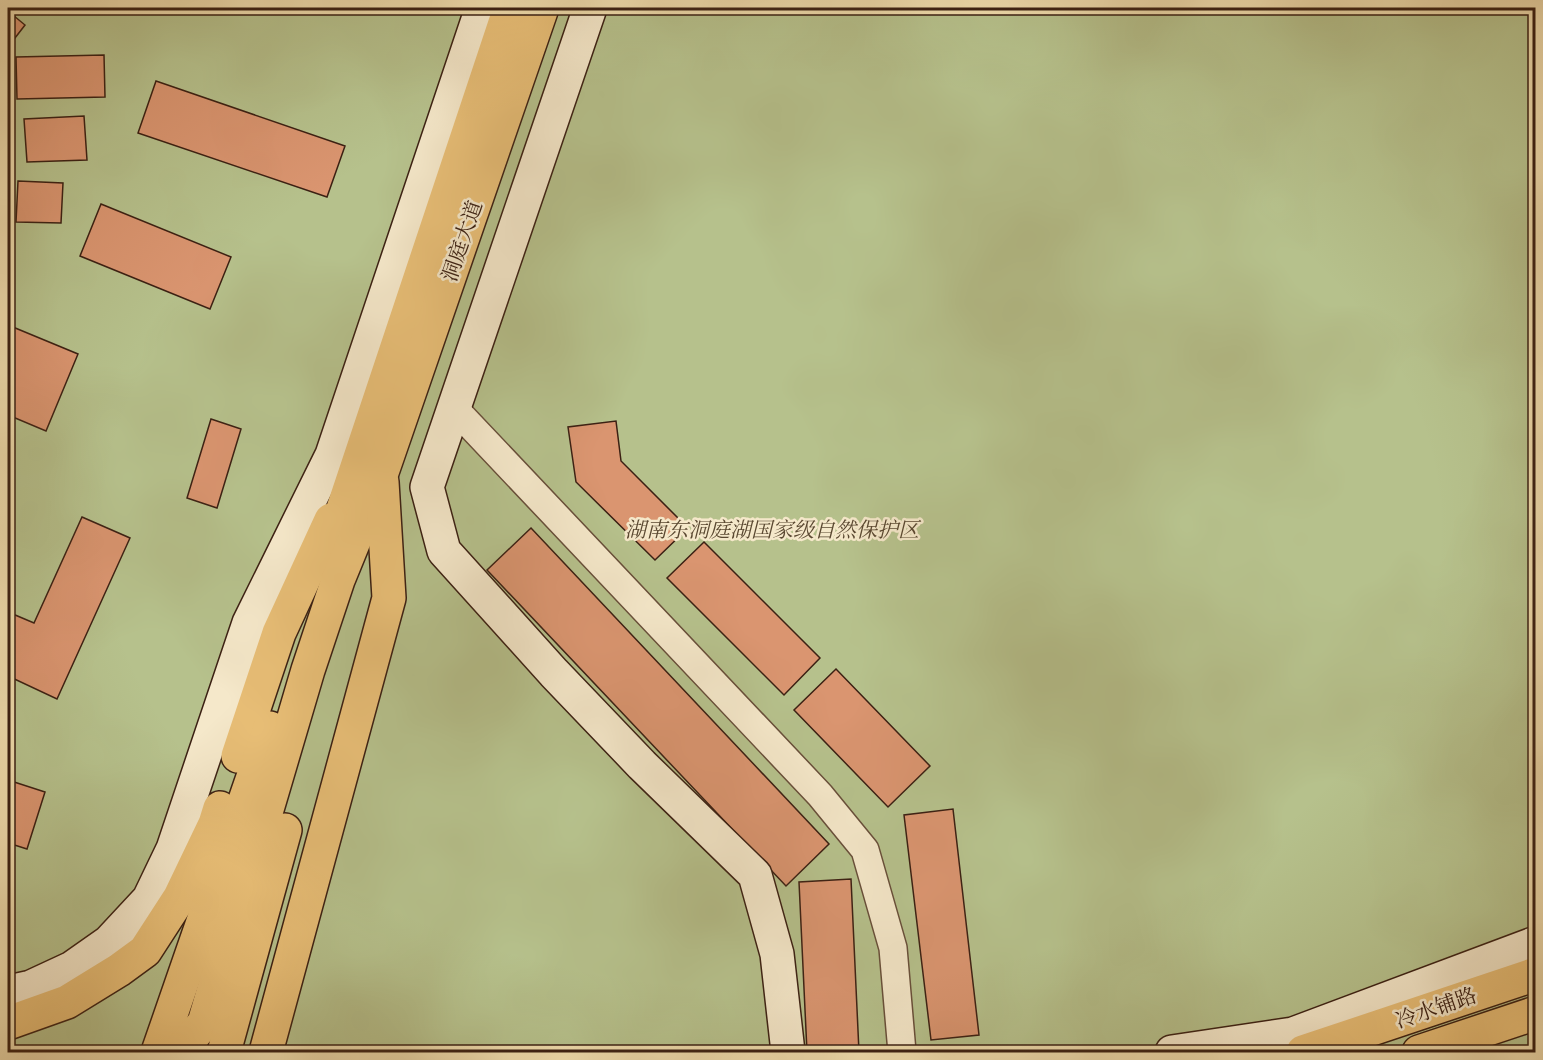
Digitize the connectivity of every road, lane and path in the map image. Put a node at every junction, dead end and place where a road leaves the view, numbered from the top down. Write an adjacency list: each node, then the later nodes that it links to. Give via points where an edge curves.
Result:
1 (482, 8): 9 (street, via 332,454 249,623 173,849 149,898 109,942 72,968 31,987)
2 (510, 8): 6 (main road, 洞庭大道)
3 (542, 8): 6 (main road, 洞庭大道)
4 (590, 8): 5 (street)
5 (453, 407): 16 (street, via 427,487 444,551 642,765 755,874 777,954); 17 (street, via 796,770 866,850 893,948)
6 (369, 471): 11 (main road, via 279,633 215,824 180,897 145,951 68,1002); 12 (main road, via 302,637); 13 (main road, via 204,1023); 14 (main road); 15 (main road, via 389,598)
7 (1536, 943): 18 (street, via 1293,1034)
8 (1536, 974): 19 (main road, 冷水铺路)
9 (8, 992)
10 (1536, 1013): 20 (main road, 冷水铺路)
11 (8, 1023)
12 (158, 1053)
13 (179, 1053)
14 (224, 1053)
15 (267, 1053)
16 (788, 1053)
17 (902, 1053)
18 (1172, 1053)
19 (1303, 1053)
20 (1419, 1053)

